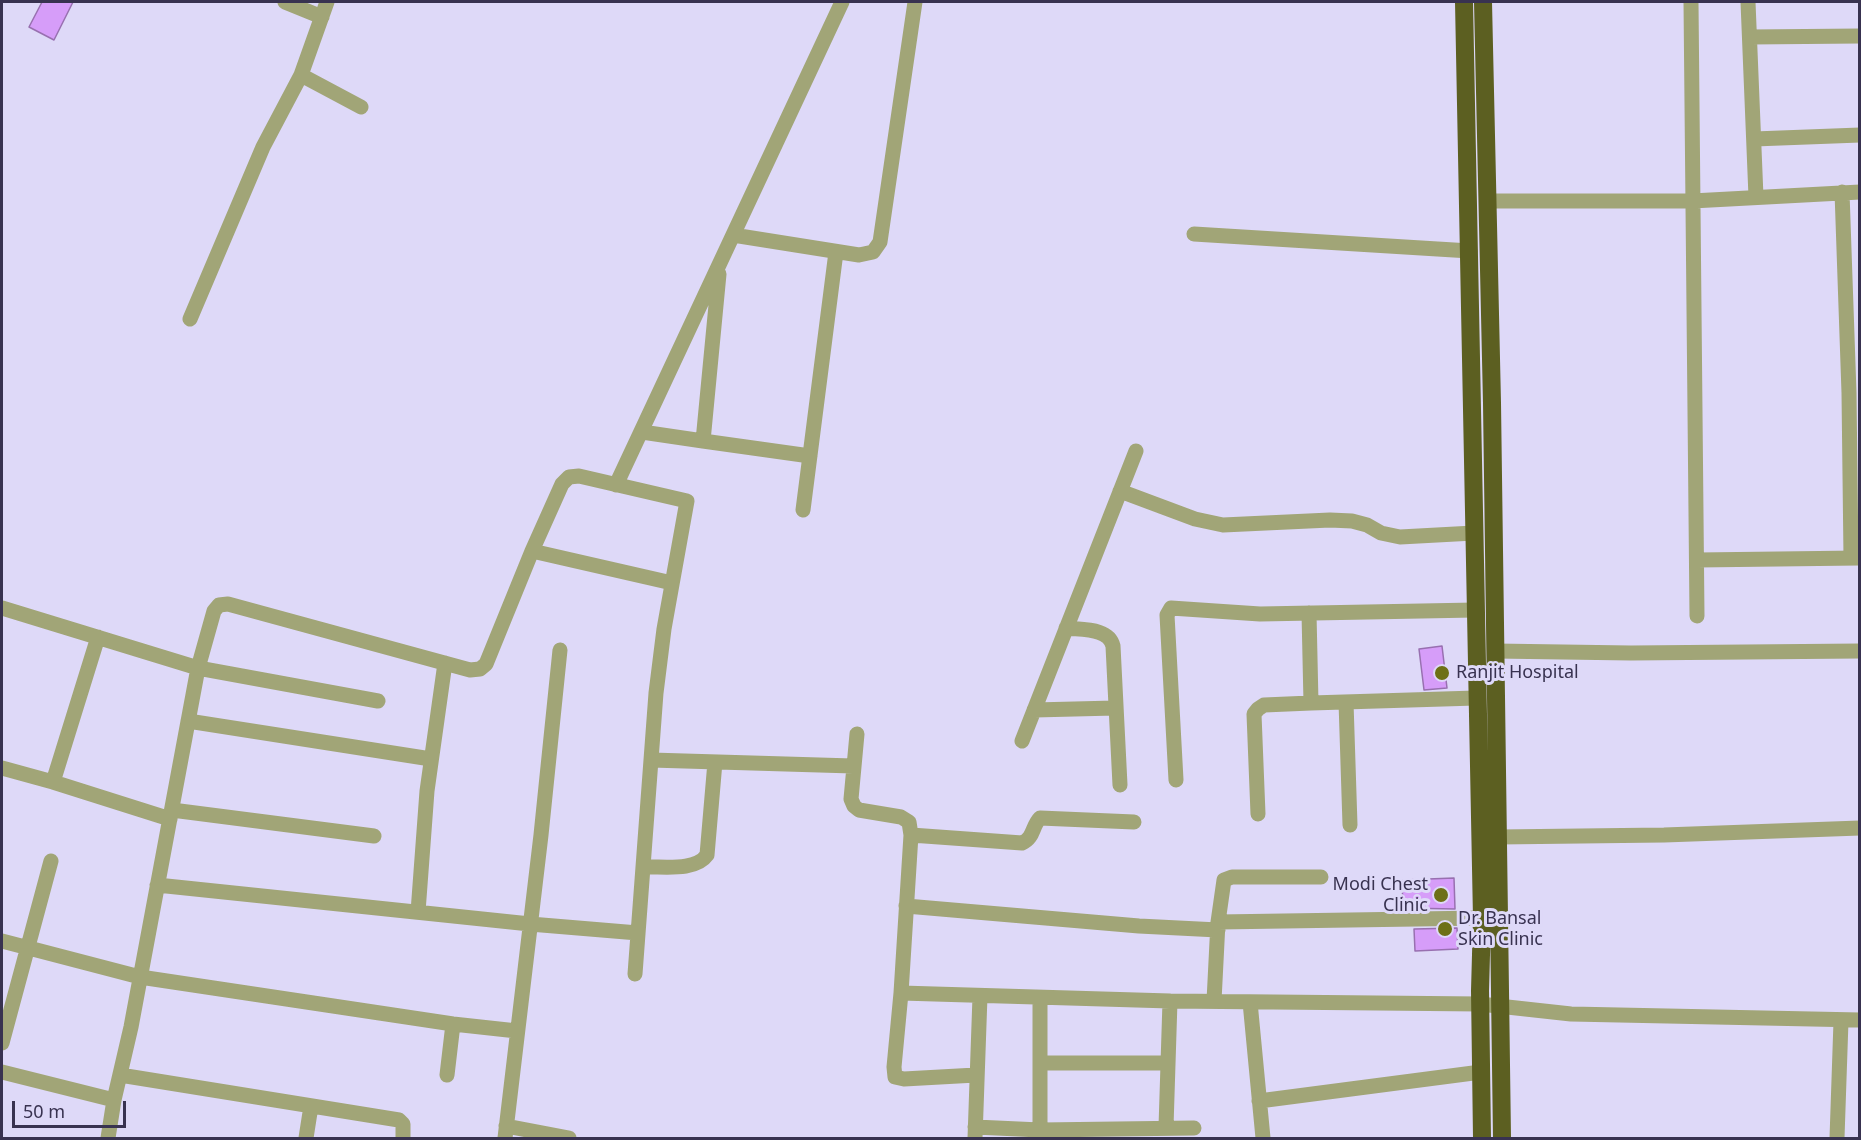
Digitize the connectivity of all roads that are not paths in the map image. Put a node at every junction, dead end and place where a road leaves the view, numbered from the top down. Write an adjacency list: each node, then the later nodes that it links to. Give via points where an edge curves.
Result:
1 (285, 2): 9 (street)
2 (327, 2): 9 (street)
3 (842, 2): 22 (street)
4 (915, 2): 24 (street, via 880,242 873,252)
5 (1464, 2): 23 (highway)
6 (1483, 2): 19 (highway)
7 (1691, 2): 20 (street)
8 (1748, 2): 11 (street)
9 (322, 16): 12 (street)
10 (1860, 36): 11 (street)
11 (1750, 37): 15 (street)
12 (301, 75): 13 (street); 26 (street, via 263,147)
13 (361, 107)
14 (1860, 135): 15 (street)
15 (1754, 139): 18 (street)
16 (1842, 192): 17 (street); 18 (street); 27 (street)
17 (1860, 192)
18 (1756, 197): 20 (street)
19 (1489, 201): 20 (street); 47 (highway)
20 (1692, 201): 38 (street)
21 (1194, 234): 23 (street)
22 (734, 235): 24 (street); 25 (street)
23 (1470, 251): 35 (highway)
24 (836, 252): 31 (street)
25 (720, 262): 28 (street); 29 (street)
26 (190, 319)
27 (1853, 340): 37 (street, via 1849,393)
28 (642, 432): 29 (street); 32 (street)
29 (703, 441): 31 (street)
30 (1136, 451): 33 (street)
31 (810, 456): 34 (street)
32 (616, 484): 36 (street, via 569,477 562,484); 39 (street, via 687,501)
33 (1120, 491): 35 (street, via 1195,519 1223,525 1330,520 1352,521 1400,537); 44 (street)
34 (803, 510)
35 (1474, 533): 41 (highway)
36 (532, 551): 39 (street); 49 (street, via 486,664 470,670)
37 (1855, 558): 38 (street)
38 (1697, 560): 43 (street)
39 (672, 583): 61 (street)
40 (2, 608): 45 (street)
41 (1475, 610): 42 (street); 51 (highway)
42 (1309, 613): 54 (street); 65 (street, via 1260,614 1176,607 1168,610)
43 (1697, 616)
44 (1066, 628): 55 (street, via 1111,638); 56 (street)
45 (98, 637): 50 (street); 66 (street)
46 (560, 650): 83 (street)
47 (1495, 651): 48 (street); 75 (highway)
48 (1860, 651)
49 (445, 663): 50 (street, via 228,604 213,611); 60 (street)
50 (198, 668): 52 (street); 57 (street)
51 (1476, 698): 53 (street); 82 (highway)
52 (378, 701)
53 (1346, 702): 54 (street); 71 (street)
54 (1311, 703): 68 (street, via 1264,705 1254,714)
55 (1115, 708): 56 (street); 67 (street)
56 (1034, 710): 59 (street)
57 (188, 721): 60 (street); 69 (street)
58 (857, 734): 63 (street)
59 (1022, 741)
60 (431, 759): 81 (street)
61 (651, 760): 62 (street); 77 (street)
62 (715, 762): 63 (street); 77 (street, via 708,855 703,862 692,865)
63 (853, 766): 73 (street, via 854,806 901,817 909,822)
64 (2, 768): 66 (street)
65 (1176, 780)
66 (54, 782): 69 (street)
67 (1120, 785)
68 (1258, 814)
69 (171, 815): 74 (street); 79 (street)
70 (1134, 822): 73 (street, via 1040,818 1031,836 1022,843)
71 (1350, 825)
72 (1860, 828): 75 (street)
73 (912, 835): 80 (street)
74 (374, 836)
75 (1498, 837): 97 (highway)
76 (51, 861): 87 (street)
77 (643, 867): 85 (street)
78 (1321, 877): 84 (street, via 1224,880)
79 (157, 885): 81 (street); 89 (street)
80 (906, 906): 84 (street, via 1138,926); 90 (street)
81 (418, 912): 83 (street)
82 (1482, 918): 84 (street); 96 (highway)
83 (530, 924): 85 (street); 101 (street)
84 (1218, 926): 93 (street)
85 (638, 933): 88 (street)
86 (2, 941): 87 (street)
87 (27, 948): 89 (street); 102 (street)
88 (635, 975)
89 (140, 977): 100 (street); 107 (street)
90 (901, 993): 91 (street); 109 (street, via 896,1077)
91 (980, 996): 92 (street); 109 (street)
92 (1040, 998): 94 (street); 103 (street)
93 (1214, 1001): 94 (street); 95 (street)
94 (1170, 1002): 104 (street)
95 (1250, 1002): 96 (street); 111 (street)
96 (1480, 1004): 97 (street); 106 (highway)
97 (1501, 1007): 99 (street, via 1571,1014); 124 (highway)
98 (1860, 1020): 99 (street)
99 (1841, 1021): 125 (street)
100 (453, 1024): 101 (street); 108 (street)
101 (517, 1031): 116 (street)
102 (2, 1043)
103 (1040, 1063): 104 (street); 115 (street)
104 (1168, 1063): 113 (street)
105 (2, 1072): 110 (street)
106 (1481, 1072): 111 (street); 123 (highway)
107 (120, 1075): 110 (street); 112 (street)
108 (447, 1075)
109 (976, 1075): 117 (street)
110 (114, 1100): 118 (street)
111 (1259, 1101): 122 (street)
112 (311, 1106): 119 (street); 120 (street, via 399,1120)
113 (1166, 1127): 114 (street); 115 (street)
114 (1194, 1128)
115 (1040, 1130): 117 (street)
116 (505, 1132): 121 (street)
117 (975, 1133)
118 (108, 1138)
119 (306, 1138)
120 (403, 1138)
121 (569, 1138)
122 (1263, 1138)
123 (1482, 1138)
124 (1502, 1138)
125 (1837, 1138)

